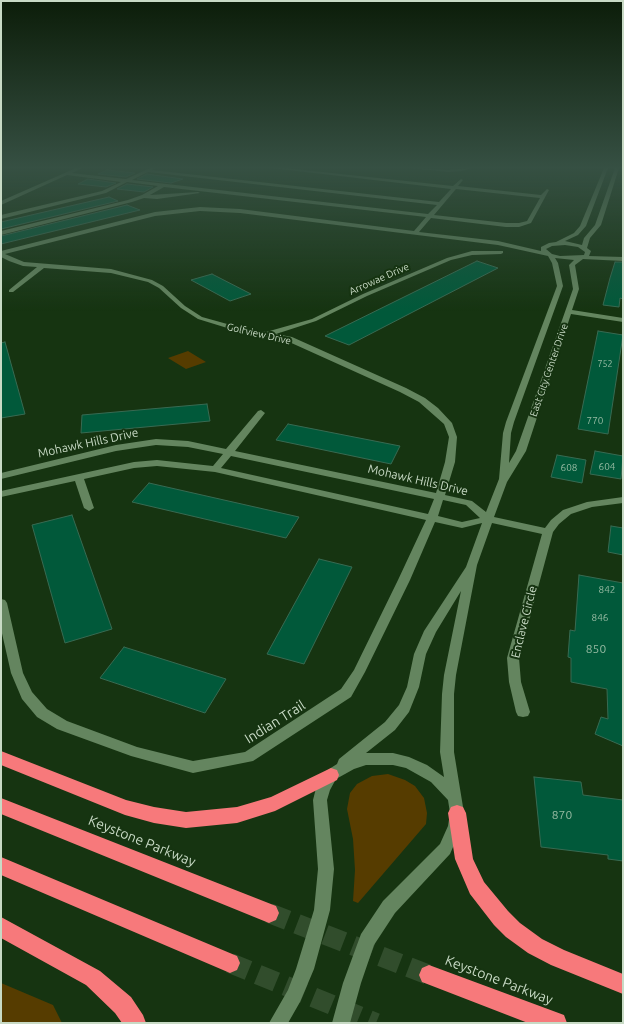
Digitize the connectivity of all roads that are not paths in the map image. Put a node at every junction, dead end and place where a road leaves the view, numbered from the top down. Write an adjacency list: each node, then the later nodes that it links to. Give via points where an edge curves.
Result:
1 (72, 216): 9 (street)
2 (148, 216): 14 (street)
3 (279, 216): 8 (street)
4 (430, 216): 5 (street, via 519,225 529,222); 8 (street)
5 (532, 216)
6 (587, 216): 11 (street, via 576,234)
7 (602, 216): 12 (street, via 598,225 586,238)
8 (416, 232): 10 (street)
9 (1, 233)
10 (498, 243): 11 (street); 15 (street)
11 (552, 243): 12 (street); 15 (street, via 543,248)
12 (585, 248): 16 (street, via 588,254); 17 (street)
13 (501, 252): 22 (street, Arrowae Drive, via 455,257 365,295 314,320)
14 (1, 254): 18 (street, Golfview Drive, via 19,263)
15 (549, 255): 16 (street); 28 (street, East City Center Drive, via 558,270 559,291 507,432)
16 (582, 257): 17 (street); 20 (street, East City Center Drive, via 572,265 576,289)
17 (623, 258)
18 (42, 266): 19 (street); 22 (street, Golfview Drive, via 111,271 150,281 200,318 237,329)
19 (11, 291)
20 (569, 312): 21 (street); 28 (street, East City Center Drive, via 521,451)
21 (623, 320)
22 (267, 334): 30 (street, Golfview Drive, via 302,345 403,390 435,410 448,423 453,437 450,462)
23 (261, 413): 24 (street)
24 (229, 452): 25 (street); 26 (street, Mohawk Hills Drive, via 188,444 156,442 116,448); 30 (street, Mohawk Hills Drive)
25 (215, 469): 27 (street, via 157,463); 33 (street)
26 (1, 476)
27 (79, 476): 29 (street); 32 (street)
28 (502, 482): 34 (street, East City Center Drive)
29 (1, 494)
30 (440, 497): 33 (street, Golfview Drive); 34 (street, Mohawk Hills Drive, via 469,503)
31 (623, 500): 35 (street, via 590,504 567,512)
32 (89, 508)
33 (434, 513): 34 (street, via 462,525); 37 (street, Indian Trail, via 359,672 346,693 248,757 193,767 136,752 62,725 42,713 28,695 18,673)
34 (488, 519): 35 (street); 36 (street, East City Center Drive)
35 (548, 532): 38 (street, Enclave Circle, via 513,658 515,682)
36 (472, 565): 40 (street, East City Center Drive, via 430,631 420,654 413,687 404,708 390,726); 41 (street, East City Center Drive, via 448,694 447,752)
37 (1, 603)
38 (523, 712)
39 (1, 758): 40 (highway, via 125,807 186,820 243,813 275,803)
40 (334, 773): 41 (street, via 366,758 393,759 409,763 436,778); 50 (street, via 323,788 320,800 326,863 322,910 294,996)
41 (455, 804): 48 (highway, via 464,859 477,888 501,918 535,946); 51 (street, via 451,838 445,849 389,907 367,940)
42 (1, 806): 44 (highway, Keystone Parkway)
43 (1, 866): 46 (highway)
44 (269, 912)
45 (1, 927): 49 (highway, via 93,978 122,1005)
46 (230, 963)
47 (429, 975): 52 (highway, Keystone Parkway)
48 (623, 984)
49 (135, 1023)
50 (278, 1023)
51 (341, 1023)
52 (556, 1023)

